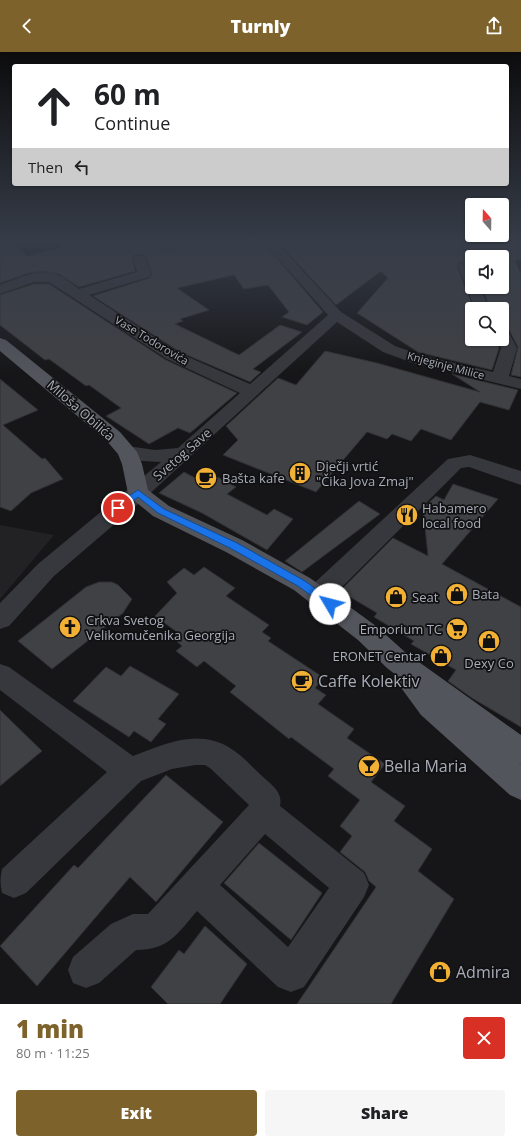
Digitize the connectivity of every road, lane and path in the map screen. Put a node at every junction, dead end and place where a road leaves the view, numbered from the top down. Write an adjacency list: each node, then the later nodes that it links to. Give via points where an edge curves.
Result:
1 (18, 284): 5 (street, Vase Todorovića)
2 (63, 284): 6 (street, Vase Todorovića)
3 (109, 284): 6 (street)
4 (308, 284): 7 (street, Knjeginje Milice)
5 (0, 290)
6 (77, 294): 14 (street, Vase Todorovića, via 173,356)
7 (336, 316): 8 (street, Svetog Save); 11 (street, Knjeginje Milice)
8 (312, 339): 11 (street, via 338,336); 14 (street, Svetog Save)
9 (0, 342): 15 (main road, Miloša Obilića, via 104,427)
10 (508, 346): 12 (street, Knjeginje Milice)
11 (389, 349): 12 (street, Knjeginje Milice, via 419,360)
12 (500, 379): 13 (street, Knjeginje Milice)
13 (521, 384)
14 (251, 391): 16 (street, Svetog Save)
15 (127, 452): 16 (street, via 160,457); 18 (main road, Miloša Obilića)
16 (183, 453): 18 (street, Svetog Save)
17 (521, 478): 19 (street, via 470,461 456,463)
18 (138, 493): 19 (main road, via 161,511 234,546); 20 (street, Svetog Save, via 46,570)
19 (318, 595): 23 (main road, via 367,633 396,660 431,706)
20 (0, 620)
21 (0, 675): 22 (street)
22 (130, 771): 24 (street, via 171,755 208,752 220,758 266,800); 25 (street)
23 (519, 776)
24 (263, 812): 26 (street); 26 (street, via 352,885 291,974)
25 (14, 881)
26 (196, 886): 27 (street, via 159,928 150,932 133,932 124,937)
27 (86, 970)

